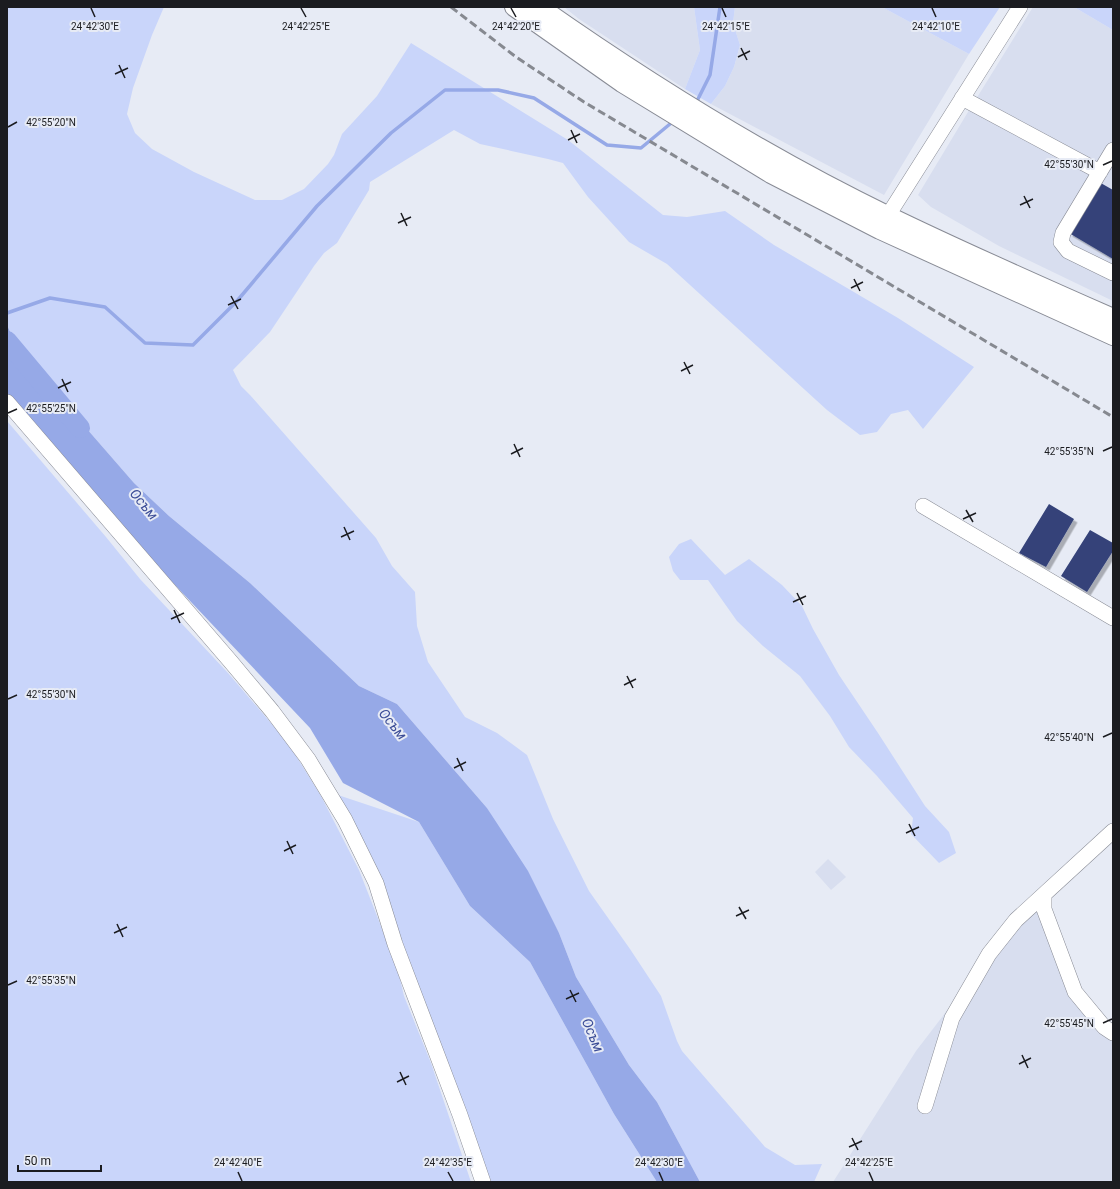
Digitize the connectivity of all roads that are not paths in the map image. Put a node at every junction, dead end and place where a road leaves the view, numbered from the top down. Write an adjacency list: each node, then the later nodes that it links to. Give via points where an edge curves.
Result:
1 (514, 7): 7 (main road, via 622,83 771,174)
2 (540, 7): 7 (main road, via 633,71)
3 (1020, 7): 4 (street)
4 (962, 98): 6 (street); 7 (street)
5 (1113, 150): 6 (street)
6 (1100, 172): 8 (street, via 1063,233 1061,242 1068,251)
7 (884, 222): 9 (main road, via 1018,276); 10 (main road)
8 (1113, 273)
9 (1113, 318)
10 (1113, 336)
11 (7, 402): 18 (street, via 231,662 308,759 345,820 376,883 395,944)
12 (923, 506): 13 (street)
13 (1113, 618)
14 (1113, 831): 15 (street)
15 (1044, 895): 16 (street, via 1044,909 1075,992 1104,1027); 17 (street, via 1016,920 988,954 959,1005 952,1018)
16 (1113, 1033)
17 (925, 1106)
18 (483, 1182)

